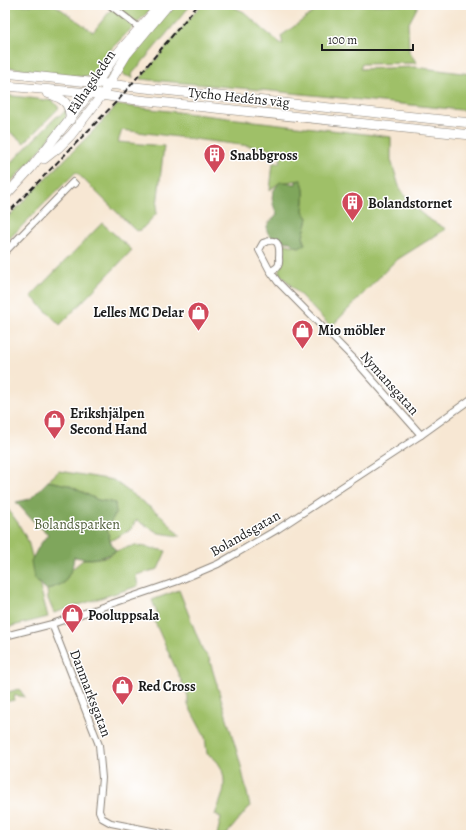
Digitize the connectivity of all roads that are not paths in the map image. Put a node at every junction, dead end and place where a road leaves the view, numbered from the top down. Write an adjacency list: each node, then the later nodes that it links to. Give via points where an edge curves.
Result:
1 (110, 5): 4 (street)
2 (160, 5): 4 (main road, Fålhagsleden)
3 (168, 5): 4 (main road, Fålhagsleden)
4 (142, 30): 5 (main road, Fålhagsleden); 7 (main road, Fålhagsleden, via 116,55)
5 (121, 64): 8 (main road, Fålhagsleden); 10 (main road, via 120,76)
6 (5, 73): 7 (main road, Tycho Hedéns väg)
7 (97, 82): 8 (main road, Tycho Hedéns väg); 12 (main road, Fålhagsleden)
8 (109, 84): 10 (main road, Tycho Hedéns väg); 13 (main road, Fålhagsleden)
9 (5, 86): 11 (main road, Tycho Hedéns väg)
10 (130, 86): 15 (main road, Tycho Hedéns väg)
11 (32, 88): 12 (main road, Tycho Hedéns väg); 14 (main road, via 61,98 70,110)
12 (90, 93): 13 (main road, Tycho Hedéns väg); 14 (main road, Fålhagsleden)
13 (102, 95): 16 (main road, Tycho Hedéns väg); 17 (main road, Fålhagsleden, via 71,135)
14 (70, 120): 17 (main road, Fålhagsleden)
15 (471, 123)
16 (471, 136)
17 (31, 168): 19 (main road, Fålhagsleden)
18 (76, 184): 20 (street, via 73,182)
19 (5, 196)
20 (5, 252)
21 (270, 271): 21 (street, Nymansgatan, via 259,250 263,243 269,240 276,242 280,249 279,264); 23 (street, Nymansgatan, via 354,359)
22 (471, 399): 23 (street, Bolandsgatan)
23 (421, 435): 24 (street, Bolandsgatan, via 278,529 218,564)
24 (52, 624): 25 (street, Bolandsgatan); 26 (street, Danmarksgatan, via 99,744 102,778 99,811 102,818 110,823)
25 (5, 636)
26 (172, 835)

